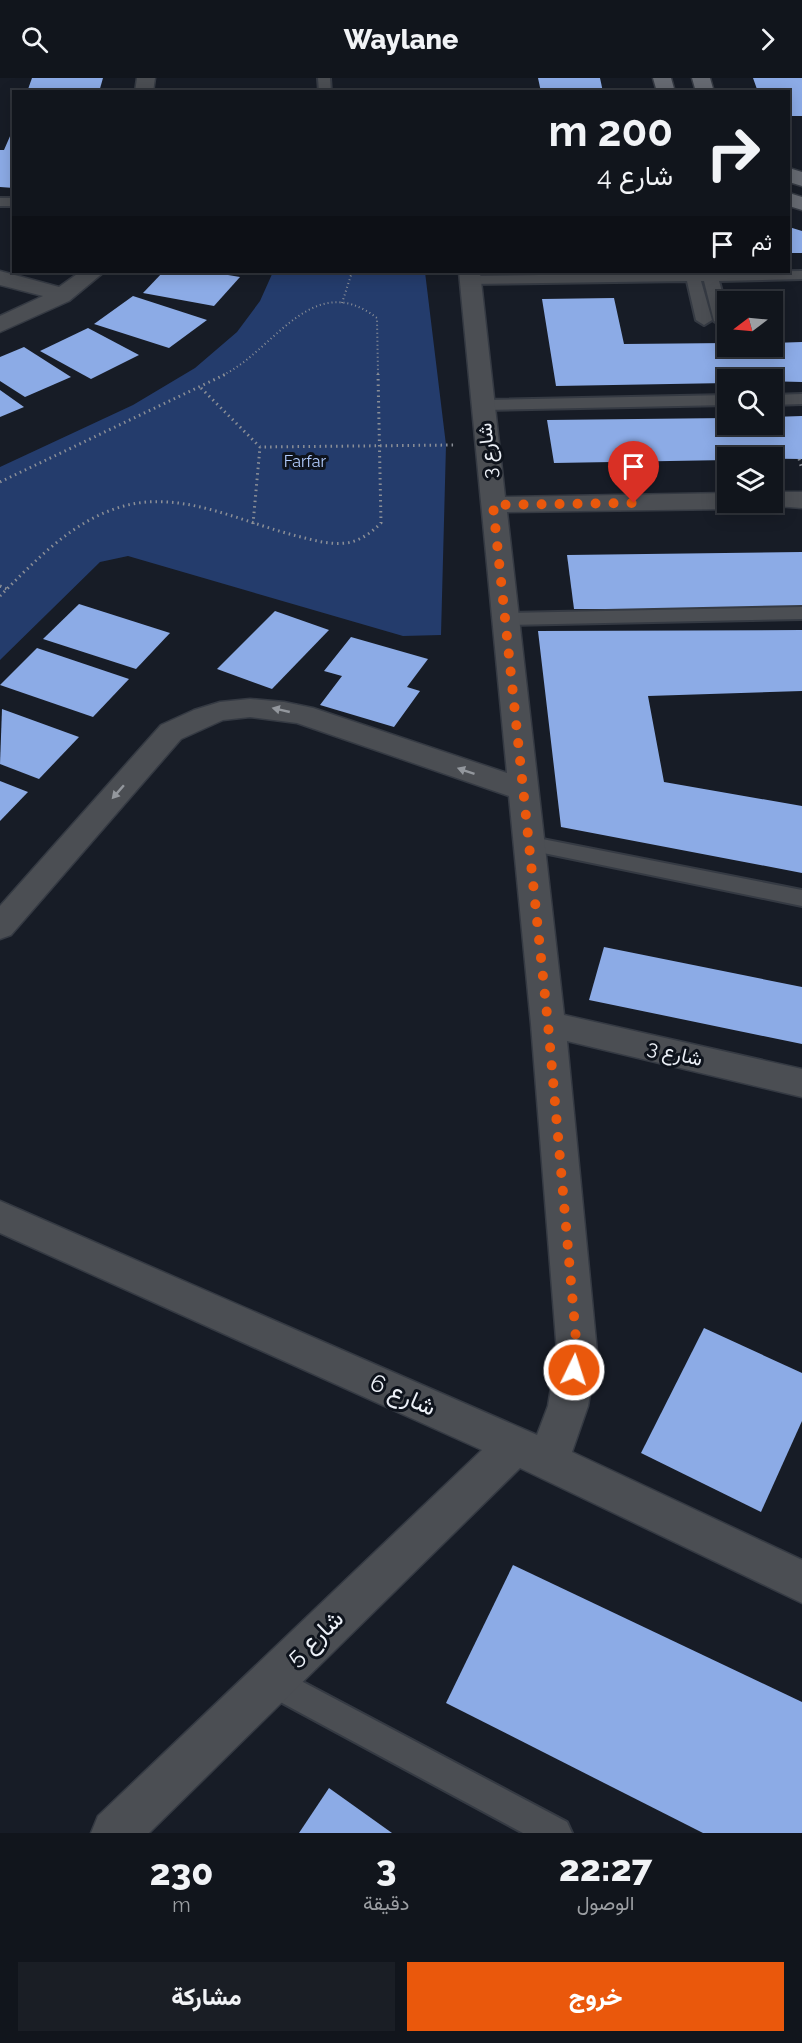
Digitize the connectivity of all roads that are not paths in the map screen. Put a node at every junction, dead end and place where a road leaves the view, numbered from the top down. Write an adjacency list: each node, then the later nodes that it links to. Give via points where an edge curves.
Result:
1 (92, 273): 7 (street)
2 (802, 275): 4 (lane)
3 (470, 276): 5 (lane); 14 (street, شارع 3)
4 (710, 276): 5 (lane); 8 (lane)
5 (693, 277): 9 (lane)
6 (0, 278): 7 (street)
7 (62, 296): 10 (street)
8 (717, 302)
9 (704, 320)
10 (0, 325)
11 (802, 399): 13 (lane)
12 (717, 400): 14 (lane)
13 (783, 400)
14 (483, 405): 18 (street, شارع 3)
15 (783, 500): 16 (street)
16 (802, 500)
17 (717, 501): 18 (street)
18 (493, 505): 20 (street, شارع 3)
19 (802, 613): 20 (lane)
20 (504, 619): 21 (street, شارع 3)
21 (521, 789): 22 (street, شارع 3); 24 (street, one-way to 24, via 303,715 270,708 234,708 200,716 171,732)
22 (527, 843): 23 (lane); 25 (street, شارع 3)
23 (802, 898)
24 (0, 927)
25 (548, 1024): 26 (street, شارع 3); 28 (street, شارع 3, via 577,1352 568,1406)
26 (802, 1083)
27 (0, 1216): 28 (street, شارع 6)
28 (532, 1453): 29 (street, شارع 6); 30 (street, شارع 5)
29 (802, 1582)
30 (271, 1680): 31 (street, شارع 5); 32 (lane)
31 (116, 1833)
32 (556, 1833)

